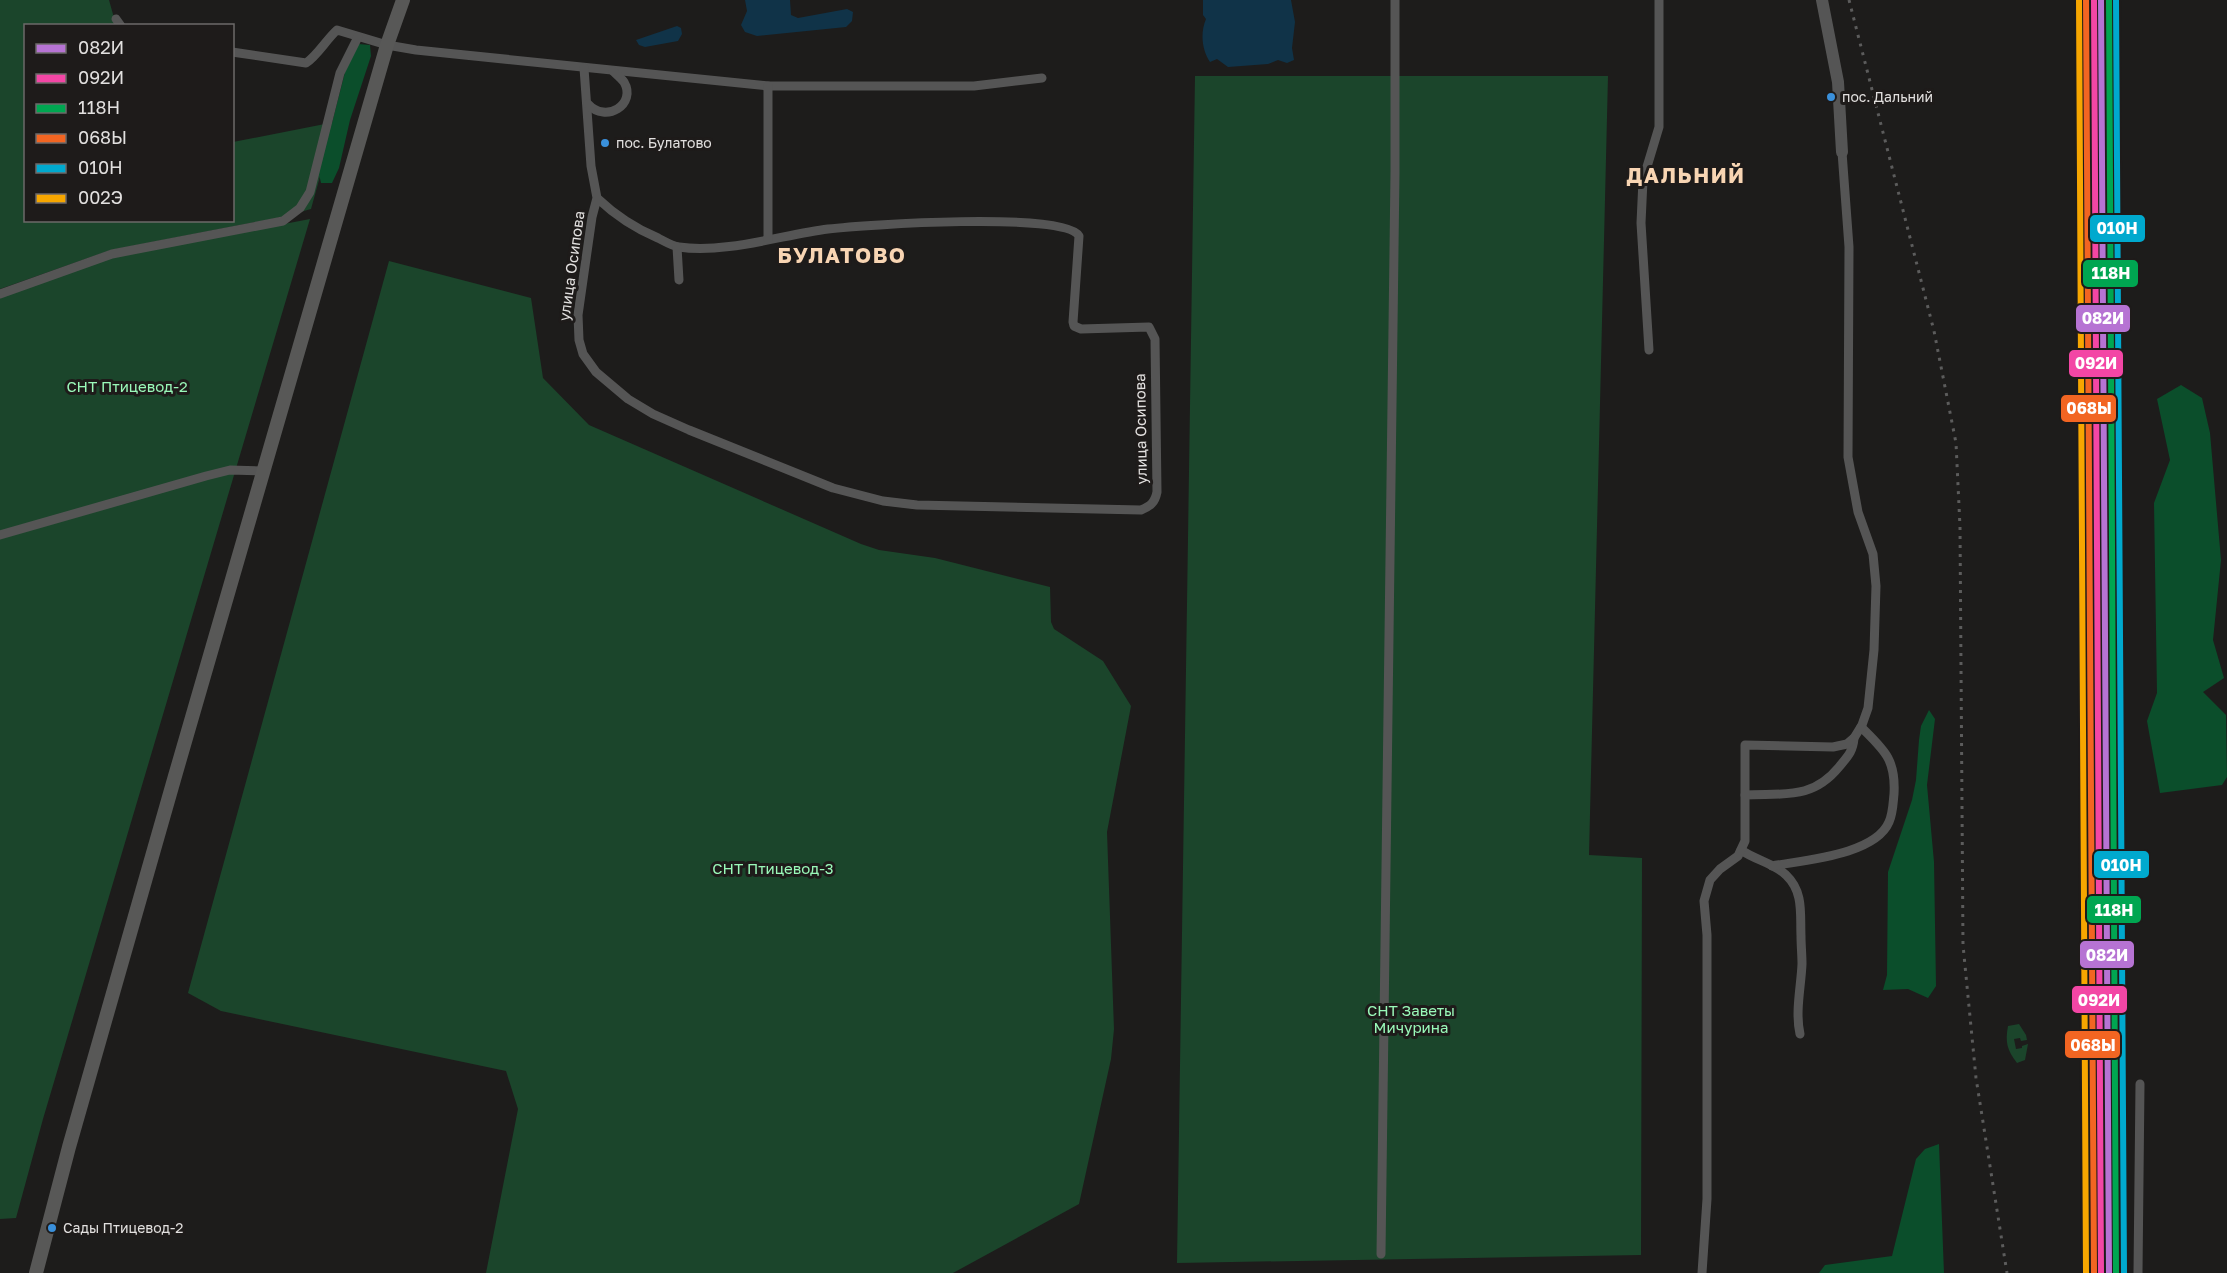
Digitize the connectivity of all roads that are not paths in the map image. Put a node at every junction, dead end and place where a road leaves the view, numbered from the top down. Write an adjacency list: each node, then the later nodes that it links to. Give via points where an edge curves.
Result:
1 (403, 0): 6 (main road)
2 (1395, 0): 29 (street)
3 (1659, 0): 19 (street, via 1659,127 1643,180 1641,223)
4 (1821, 0): 13 (street, via 1838,82)
5 (358, 37): 6 (street); 7 (street, via 337,30 306,63); 18 (street, via 340,73 310,192 300,208 283,221 112,254)
6 (387, 45): 8 (street); 20 (main road)
7 (234, 52)
8 (584, 68): 9 (street); 12 (street, улица Осипова)
9 (613, 71): 11 (street); 12 (street, via 624,82 623,104 614,112 603,113)
10 (1042, 78): 11 (street, via 974,86)
11 (768, 86): 15 (street)
12 (588, 104): 14 (street, улица Осипова)
13 (1842, 152): 22 (street, via 1849,236 1848,458 1858,512 1873,554 1876,586 1872,681)
14 (597, 198): 15 (street, улица Осипова, via 578,315 579,340 583,354 596,372 653,414 833,488 883,501 1141,510 1155,500 1155,339 1149,327 1074,326 1077,231 1036,223 886,223); 16 (street, улица Осипова, via 634,228)
15 (768, 239): 16 (street, улица Осипова, via 712,248)
16 (677, 247): 17 (street)
17 (679, 280)
18 (0, 294)
19 (1649, 350)
20 (264, 471): 21 (street, via 230,470); 30 (main road)
21 (0, 535)
22 (1861, 727): 23 (street); 26 (street, via 1889,757 1894,790 1889,823 1861,847)
23 (1854, 738): 24 (street, via 1851,754 1833,775 1809,792); 24 (street, via 1833,747 1745,745)
24 (1745, 795): 25 (street, via 1745,841)
25 (1741, 850): 26 (street); 31 (street, via 1710,880 1704,901 1707,1199)
26 (1772, 866): 27 (street, via 1788,876 1802,911 1797,1023)
27 (1800, 1034)
28 (2140, 1084): 32 (street)
29 (1381, 1254)
30 (36, 1273)
31 (1702, 1273)
32 (2138, 1273)

